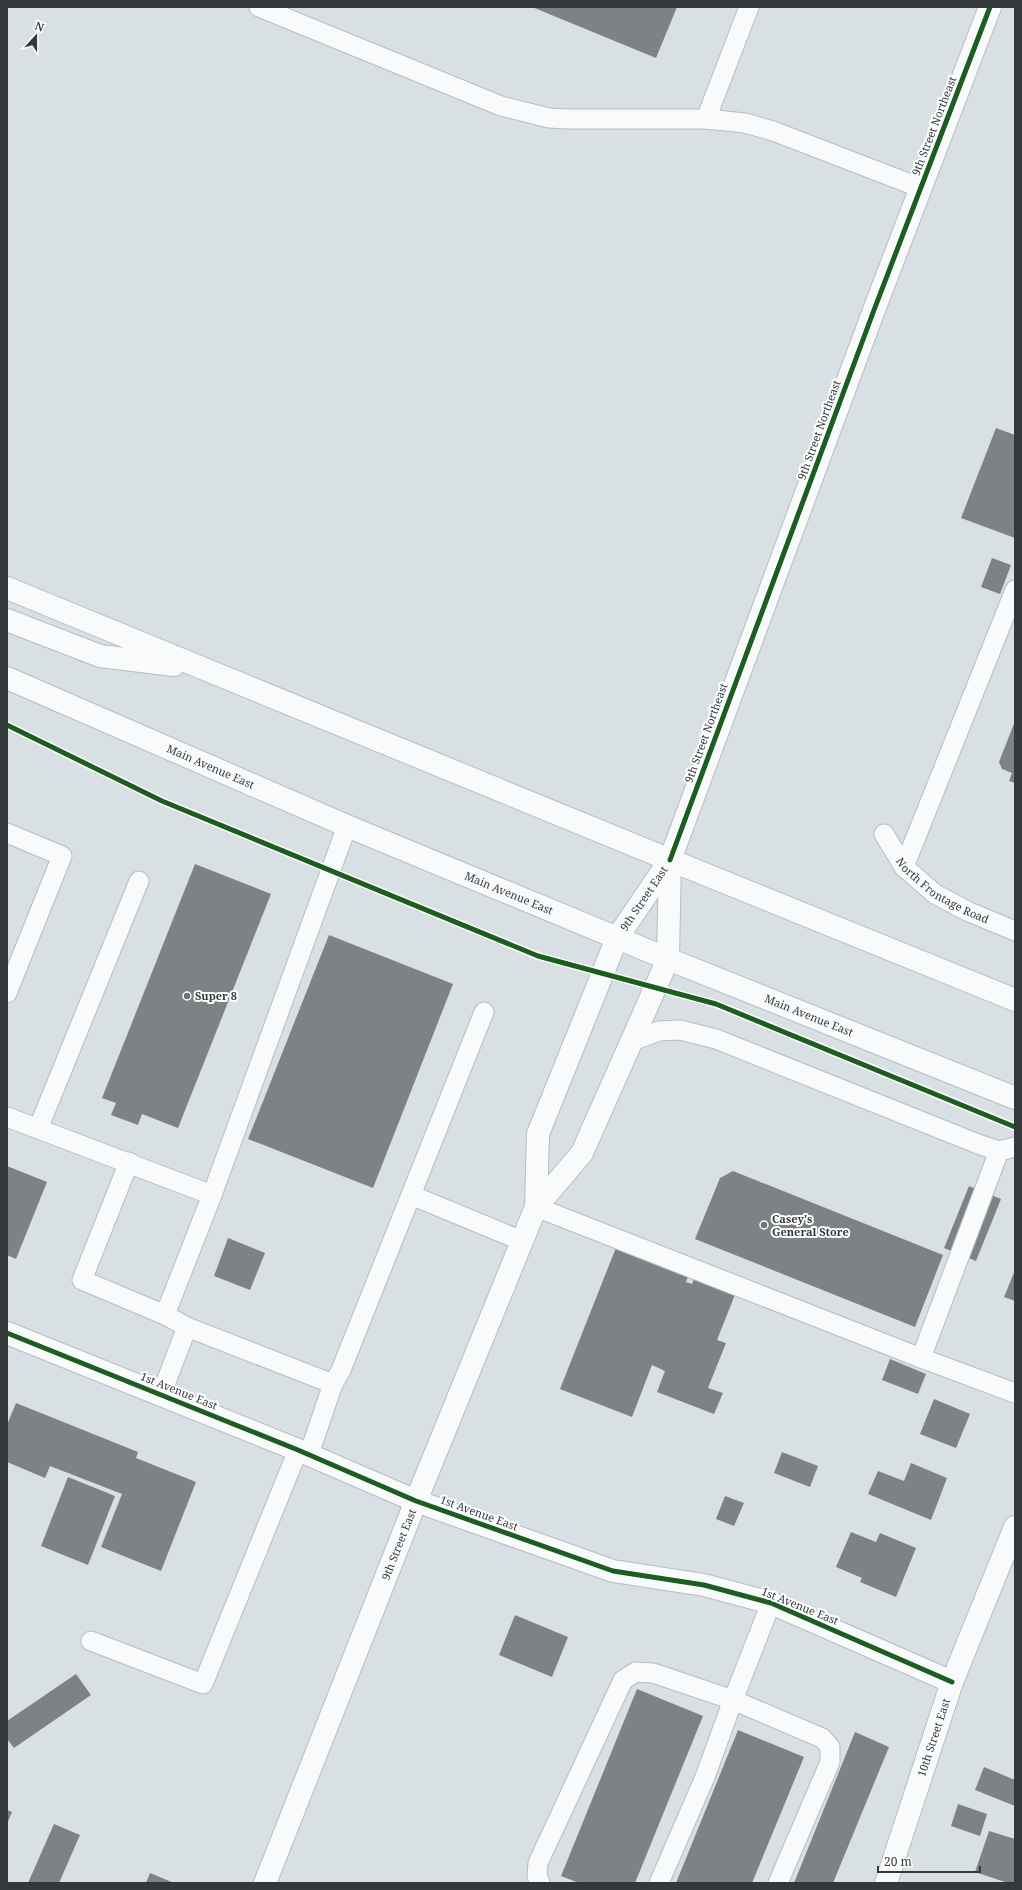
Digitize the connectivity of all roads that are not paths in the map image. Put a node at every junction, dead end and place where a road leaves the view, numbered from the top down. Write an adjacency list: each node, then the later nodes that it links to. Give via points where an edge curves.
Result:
1 (259, 7): 4 (lane, via 501,106 522,112 568,119)
2 (750, 7): 4 (lane)
3 (990, 7): 5 (main road, 9th Street Northeast)
4 (706, 119): 5 (lane, via 745,123 773,131)
5 (921, 188): 14 (main road, 9th Street Northeast)
6 (7, 588): 9 (main road)
7 (1015, 590): 15 (lane)
8 (7, 620): 9 (main road, via 100,656)
9 (201, 668): 14 (main road)
10 (7, 678): 11 (main road, Main Avenue East)
11 (347, 826): 18 (main road, Main Avenue East); 29 (lane)
12 (7, 833): 20 (lane, via 62,856)
13 (884, 834): 15 (lane, North Frontage Road)
14 (670, 860): 18 (main road, 9th Street East); 19 (main road, 9th Street East); 21 (main road)
15 (904, 867): 17 (lane, North Frontage Road, via 935,894)
16 (139, 881): 26 (lane)
17 (1015, 931)
18 (617, 938): 19 (main road, Main Avenue East); 31 (main road, 9th Street East, via 538,1134)
19 (668, 958): 23 (main road, 9th Street East); 24 (main road, Main Avenue East)
20 (7, 993)
21 (1015, 1000)
22 (484, 1012): 30 (lane)
23 (632, 1041): 27 (lane, via 659,1031 680,1030 716,1039 978,1144); 31 (main road, 9th Street East, via 582,1153)
24 (1015, 1098)
25 (7, 1117): 26 (lane)
26 (38, 1129): 28 (lane)
27 (1007, 1149): 36 (lane)
28 (128, 1162): 29 (lane); 33 (lane, via 82,1280)
29 (212, 1195): 33 (lane)
30 (411, 1196): 32 (lane); 37 (lane, via 341,1370)
31 (536, 1207): 32 (main road, 9th Street East); 36 (lane)
32 (522, 1241): 41 (main road, 9th Street East)
33 (165, 1315): 34 (lane)
34 (187, 1327): 37 (lane); 39 (lane)
35 (7, 1333): 39 (main road, 1st Avenue East)
36 (921, 1358): 38 (lane)
37 (333, 1384): 40 (lane)
38 (1015, 1393)
39 (161, 1395): 40 (main road, 1st Avenue East)
40 (303, 1452): 41 (main road, 1st Avenue East); 44 (lane, via 203,1684)
41 (416, 1501): 43 (main road, 1st Avenue East, via 614,1571 704,1585); 47 (main road, 9th Street East)
42 (1015, 1527): 45 (main road, 10th Street East)
43 (771, 1603): 45 (main road, 1st Avenue East); 46 (lane)
44 (91, 1641)
45 (952, 1682): 51 (main road, 10th Street East)
46 (733, 1700): 48 (lane, via 653,1672 636,1672 623,1680 538,1863 537,1876); 49 (lane, via 705,1778); 50 (lane, via 822,1738 830,1747 830,1762)
47 (265, 1883)
48 (540, 1883)
49 (659, 1883)
50 (778, 1883)
51 (886, 1883)

